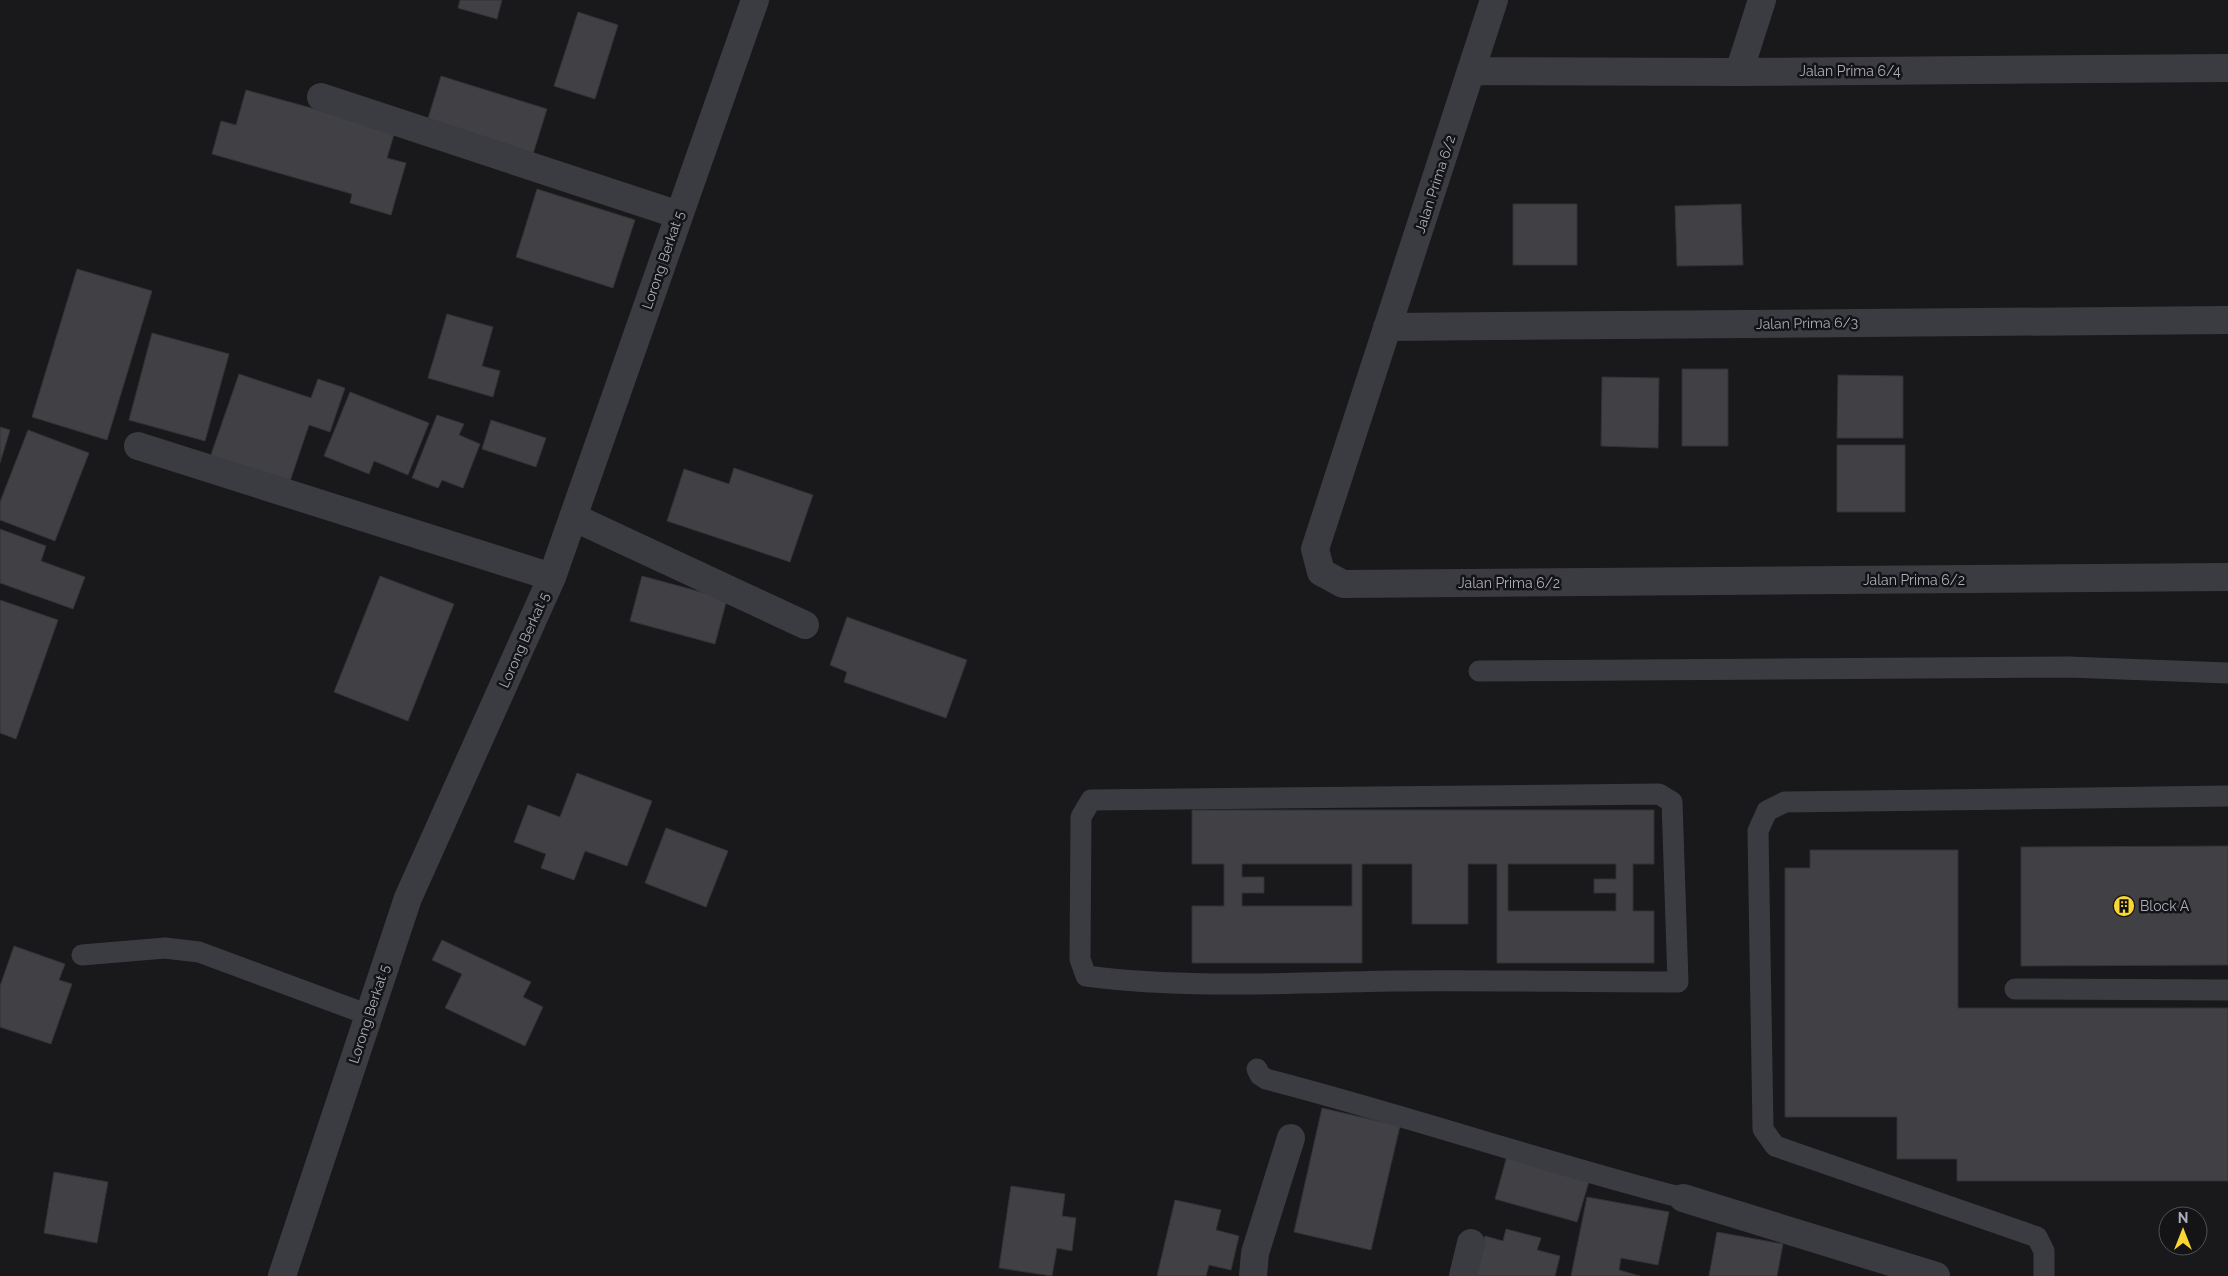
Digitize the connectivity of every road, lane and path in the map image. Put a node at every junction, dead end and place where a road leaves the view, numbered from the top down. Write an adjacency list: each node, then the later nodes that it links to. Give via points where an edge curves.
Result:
1 (755, 0): 8 (street, Lorong Berkat 5)
2 (1494, 0): 5 (street, Jalan Prima 6/2)
3 (1762, 0): 6 (street)
4 (2228, 68): 6 (street, Jalan Prima 6/4)
5 (1472, 71): 6 (street, Jalan Prima 6/4); 10 (street, Jalan Prima 6/2)
6 (1739, 72)
7 (321, 97): 8 (street)
8 (679, 215): 12 (street, Lorong Berkat 5)
9 (2228, 320): 10 (street, Jalan Prima 6/3)
10 (1387, 327): 14 (street, Jalan Prima 6/2, via 1315,549 1321,572 1343,584)
11 (138, 446): 13 (street)
12 (573, 517): 13 (street, Lorong Berkat 5); 15 (street)
13 (552, 577): 23 (street, Lorong Berkat 5, via 408,898)
14 (2228, 577)
15 (805, 625)
16 (1479, 671): 17 (lane, via 2068,667)
17 (2228, 673)
18 (2228, 796): 32 (lane, via 1785,802 1767,811 1758,831 1763,1129 1775,1146 2037,1237 2044,1251)
19 (82, 955): 23 (lane, via 165,948 199,952)
20 (1678, 982): 20 (lane, via 1256,984 1132,982 1086,976 1080,959 1081,817 1091,800 1659,794 1672,802)
21 (2015, 989): 22 (lane)
22 (2228, 990)
23 (369, 1015): 28 (street, Lorong Berkat 5)
24 (1258, 1069): 26 (lane, via 1266,1079 1355,1102 1603,1178)
25 (1291, 1138): 29 (street, via 1255,1253)
26 (1683, 1198): 31 (street)
27 (1471, 1243): 30 (street)
28 (282, 1276)
29 (1252, 1276)
30 (1462, 1276)
31 (1936, 1276)
32 (2044, 1276)

